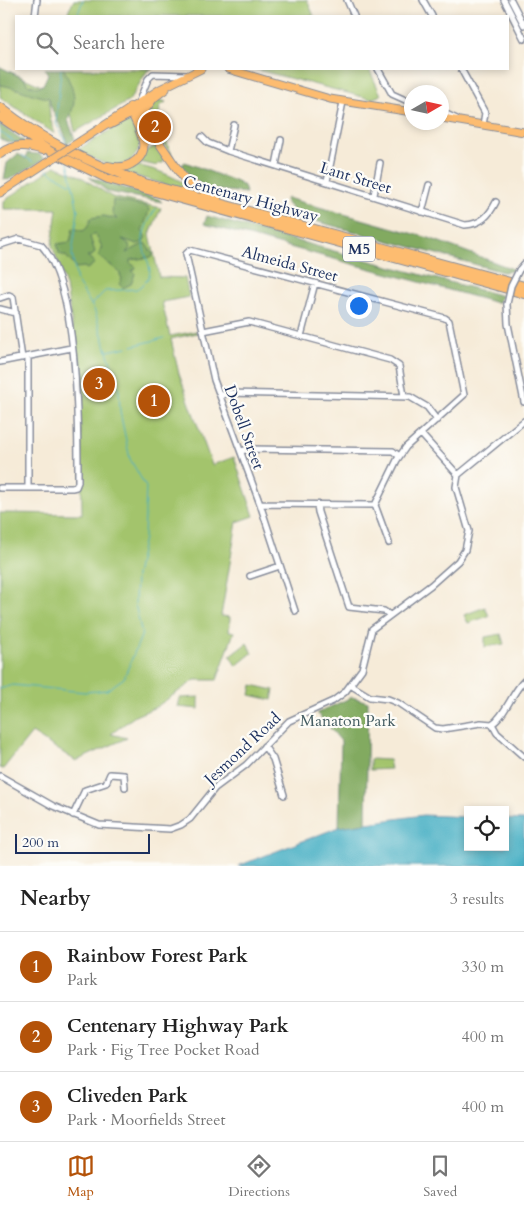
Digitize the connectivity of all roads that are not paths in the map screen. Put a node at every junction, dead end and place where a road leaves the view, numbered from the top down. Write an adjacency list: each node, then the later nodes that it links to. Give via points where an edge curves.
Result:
1 (37, 0): 6 (street)
2 (347, 0): 7 (street)
3 (424, 0): 8 (street)
4 (504, 0): 10 (street)
5 (511, 0): 9 (street)
6 (34, 15)
7 (354, 15)
8 (432, 15)
9 (524, 25)
10 (524, 38)
11 (199, 70): 16 (main road)
12 (231, 70): 21 (main road)
13 (379, 70): 18 (street, via 392,94)
14 (462, 70): 31 (street, via 485,113)
15 (165, 74): 16 (street); 17 (street); 20 (street, via 155,73 148,79)
16 (187, 75): 17 (main road)
17 (169, 85): 19 (main road); 20 (main road)
18 (404, 99)
19 (152, 100): 24 (main road); 28 (highway, via 144,111)
20 (139, 102): 24 (main road)
21 (342, 102): 23 (main road); 44 (street)
22 (0, 107): 39 (highway, Centenary Highway / M5)
23 (404, 111)
24 (132, 113): 28 (highway); 33 (main road); 33 (main road); 43 (highway, via 143,133 143,150 139,158 124,167)
25 (449, 116): 29 (street)
26 (0, 117): 36 (highway, Centenary Highway / M5)
27 (449, 119): 29 (main road)
28 (144, 121): 50 (highway, via 185,180 214,197)
29 (462, 122): 31 (main road)
30 (234, 125): 37 (street)
31 (483, 125): 32 (main road)
32 (524, 132)
33 (94, 133): 46 (main road, bridge)
34 (202, 137): 37 (street, Lant Street)
35 (281, 140): 42 (street)
36 (50, 151): 38 (highway, via 23,145); 39 (highway, Centenary Highway / M5)
37 (228, 151): 42 (street, Lant Street)
38 (0, 154)
39 (64, 154): 40 (highway, Centenary Highway / M5)
40 (74, 159): 43 (highway, Centenary Highway / M5); 55 (highway, Centenary Highway / M5, via 102,176 144,190)
41 (380, 163): 47 (street)
42 (276, 165): 44 (street, Lant Street)
43 (101, 168): 50 (highway, Centenary Highway / M5)
44 (327, 182): 47 (street, Lant Street)
45 (429, 185): 49 (street)
46 (0, 193)
47 (374, 195): 49 (street, Lant Street)
48 (496, 202): 49 (street, Lant Street, via 487,216 471,225)
49 (422, 212)
50 (256, 213): 55 (highway, Centenary Highway / M5)
51 (0, 245): 62 (street, via 19,239 41,245 63,288)
52 (190, 250): 54 (street, Almeida Street); 60 (street, Dobell Street, via 186,254)
53 (524, 264): 67 (street, bridge, via 511,286 507,304)
54 (315, 283): 61 (street); 68 (street, Almeida Street, via 449,321 464,395)
55 (514, 286): 56 (highway, Centenary Highway / M5)
56 (524, 294)
57 (0, 298): 59 (street, via 9,295)
58 (0, 309): 59 (street)
59 (16, 313): 63 (street)
60 (203, 331): 61 (street, via 249,322); 65 (street, Dobell Street)
61 (301, 336): 66 (street, via 392,361 399,366)
62 (71, 348): 63 (street); 75 (street, via 77,399 78,482 72,488)
63 (25, 358): 64 (street); 75 (street)
64 (0, 362)
65 (220, 396): 66 (street); 71 (street, Dobell Street)
66 (404, 396): 68 (street, via 418,400)
67 (524, 402)
68 (437, 420): 70 (street, Almeida Street)
69 (524, 421): 73 (street)
70 (421, 434): 72 (street, Almeida Street); 73 (street)
71 (241, 451): 72 (street, via 393,451); 76 (street, Dobell Street)
72 (399, 456): 78 (street, Almeida Street)
73 (458, 475): 83 (street, Jesmond Road, via 456,487 469,531 465,550 440,578)
74 (0, 488): 75 (street)
75 (28, 488)
76 (260, 504): 77 (street); 80 (street, Dobell Street)
77 (317, 505): 78 (street); 83 (street, via 349,607 384,611)
78 (375, 505): 79 (street)
79 (389, 543)
80 (280, 566): 81 (street); 82 (street, Dobell Street)
81 (250, 576)
82 (296, 611)
83 (390, 615): 85 (street, Jesmond Road, via 372,629 362,669)
84 (524, 681): 86 (street)
85 (352, 686): 86 (street, via 370,696 398,704 435,728); 87 (street, Jesmond Road, via 333,701 289,721)
86 (492, 724): 88 (street, via 497,733)
87 (264, 746): 91 (street); 92 (street, Jesmond Road, via 215,788 190,819 177,827 107,826)
88 (524, 757)
89 (0, 776): 92 (street, Jesmond Road)
90 (125, 787): 92 (street, via 124,775 110,774 106,783 85,790)
91 (284, 795)
92 (73, 815)

